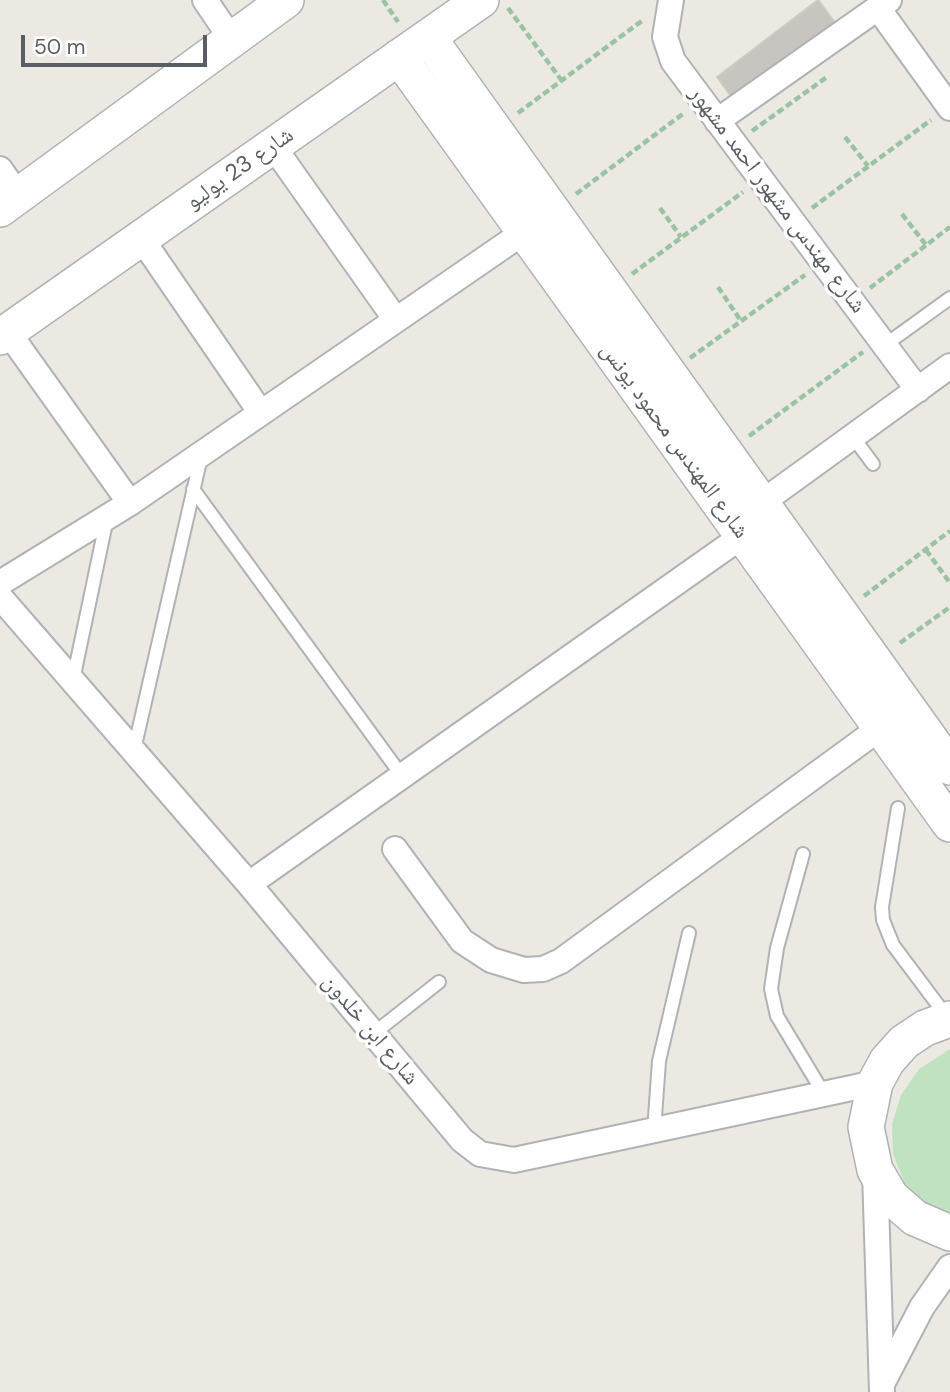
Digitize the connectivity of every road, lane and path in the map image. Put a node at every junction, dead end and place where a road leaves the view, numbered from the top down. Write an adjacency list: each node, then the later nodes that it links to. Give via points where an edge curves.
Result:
1 (205, 0): 9 (street)
2 (481, 0): 8 (street, شارع 23 يوليو)
3 (502, 0): 12 (path)
4 (671, 0): 13 (street, شارع مهندس مشهور احمد مشهور, via 666,46)
5 (883, 4): 14 (street); 15 (street)
6 (267, 5): 9 (street)
7 (648, 16): 12 (path)
8 (428, 37): 10 (street, شارع 23 يوليو); 16 (street, شارع المهندس محمود يونس)
9 (232, 40): 22 (street)
10 (399, 57): 19 (street, شارع 23 يوليو); 28 (street, شارع المهندس محمود يونس)
11 (836, 70): 18 (path)
12 (562, 80): 16 (path)
13 (702, 100): 15 (street, شارع مهندس مشهور احمد مشهور); 24 (path)
14 (950, 107): 20 (path)
15 (717, 121): 18 (street, شارع مهندس مشهور احمد مشهور)
16 (495, 130): 24 (street, شارع المهندس محمود يونس)
17 (845, 136): 20 (path)
18 (734, 144): 21 (street, شارع مهندس مشهور احمد مشهور)
19 (273, 146): 30 (street, شارع 23 يوليو); 37 (street)
20 (868, 166): 26 (path)
21 (760, 179): 26 (street, شارع مهندس مشهور احمد مشهور); 29 (path)
22 (6, 191)
23 (660, 208): 29 (path)
24 (552, 211): 34 (street, شارع المهندس محمود يونس)
25 (902, 214): 31 (path)
26 (793, 222): 32 (street, شارع مهندس مشهور احمد مشهور)
27 (950, 227): 31 (path)
28 (524, 232): 37 (street); 53 (street, شارع المهندس محمود يونس)
29 (681, 237): 34 (path)
30 (141, 239): 39 (street, شارع 23 يوليو); 43 (street)
31 (926, 245): 36 (path)
32 (823, 262): 36 (street, شارع مهندس مشهور احمد مشهور); 38 (path)
33 (718, 287): 38 (path)
34 (610, 290): 41 (street, شارع المهندس محمود يونس)
35 (950, 298): 40 (lane)
36 (852, 301): 40 (street, شارع مهندس مشهور احمد مشهور)
37 (396, 320): 43 (street)
38 (741, 321): 41 (path)
39 (4, 334): 49 (street)
40 (882, 342): 42 (street, شارع مهندس مشهور احمد مشهور); 46 (path)
41 (669, 374): 46 (street, شارع المهندس محمود يونس)
42 (939, 382): 44 (street)
43 (261, 413): 45 (street)
44 (853, 437): 47 (lane); 50 (street)
45 (202, 453): 48 (lane); 49 (street)
46 (726, 453): 50 (street, شارع المهندس محمود يونس)
47 (873, 464)
48 (193, 489): 63 (lane); 65 (lane)
49 (130, 503): 51 (street)
50 (766, 510): 53 (street); 59 (street, شارع المهندس محمود يونس)
51 (107, 517): 55 (street); 61 (lane)
52 (950, 531): 54 (path)
53 (742, 536): 62 (street, شارع المهندس محمود يونس); 65 (street)
54 (926, 550): 56 (path); 59 (path)
55 (0, 583)
56 (950, 583)
57 (0, 597): 61 (street, شارع ابن خلدون)
58 (950, 607): 60 (path)
59 (841, 614): 64 (street, شارع المهندس محمود يونس)
60 (900, 643)
61 (73, 680): 63 (street, شارع ابن خلدون)
62 (880, 728): 67 (street, شارع المهندس محمود يونس); 68 (street, via 561,961 543,969 524,970 491,960 463,942)
63 (134, 751): 70 (street, شارع ابن خلدون)
64 (950, 767)
65 (402, 776): 70 (street)
66 (898, 808): 73 (lane, via 883,920 893,945)
67 (950, 824)
68 (395, 849)
69 (803, 854): 76 (lane, via 777,948 771,989 777,1016)
70 (249, 884): 74 (street, شارع ابن خلدون)
71 (689, 933): 77 (lane, via 659,1061)
72 (439, 982): 74 (lane)
73 (949, 1019): 75 (street, via 904,1042)
74 (373, 1034): 77 (street, شارع ابن خلدون, via 462,1140 491,1158 514,1160)
75 (875, 1083): 76 (street, شارع ابن خلدون); 78 (street, via 866,1127)
76 (824, 1094): 77 (street, شارع ابن خلدون)
77 (654, 1131)
78 (875, 1170): 79 (street, via 891,1197 915,1218); 81 (street)
79 (950, 1233)
80 (950, 1267): 81 (street, via 907,1333)
81 (882, 1389)

